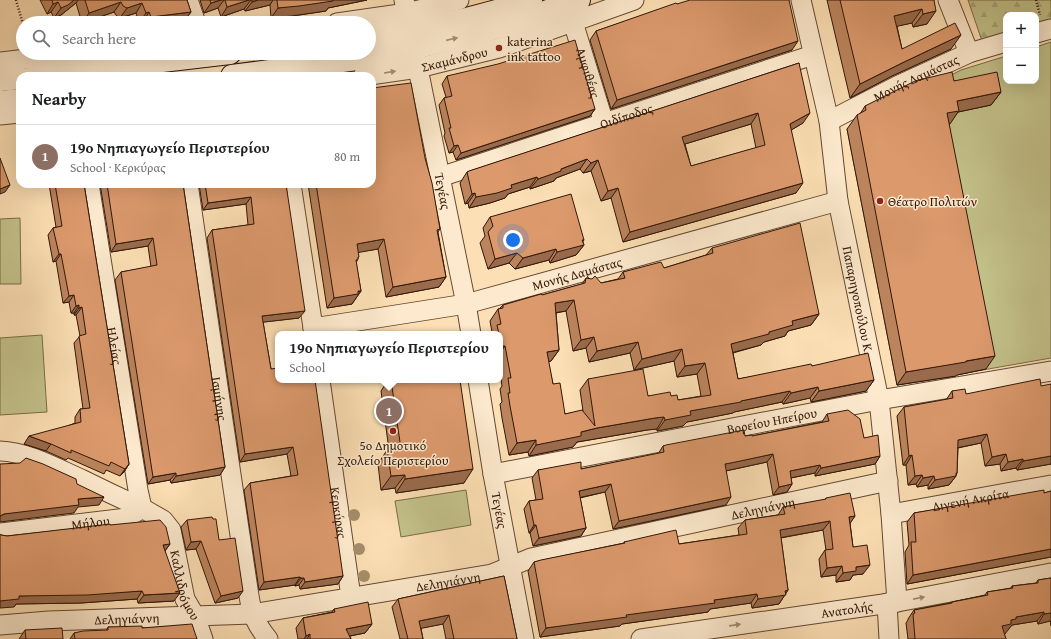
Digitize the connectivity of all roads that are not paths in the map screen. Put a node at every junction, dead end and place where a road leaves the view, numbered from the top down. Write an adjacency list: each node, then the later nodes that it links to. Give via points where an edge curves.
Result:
1 (188, 0): 8 (street)
2 (458, 0): 12 (street)
3 (531, 0): 12 (main road, via 479,16)
4 (579, 0): 12 (main road, one-way to 4, via 478,33)
5 (634, 0): 9 (street, Σκαμάνδρου)
6 (801, 0): 17 (street, Παπαρηγοπούλου Κ.)
7 (948, 0): 16 (street)
8 (194, 16)
9 (574, 22): 12 (street, Σκαμάνδρου, via 499,48); 33 (street, Αμφιθέας)
10 (376, 28): 12 (street)
11 (1051, 29): 13 (street)
12 (410, 32): 14 (main road); 18 (main road); 25 (street, Σκαμάνδρου, one-way to 12); 34 (street, Τεγέας)
13 (1039, 32)
14 (376, 36)
15 (1003, 43): 16 (street, Μονής Δαμάστας)
16 (969, 53): 32 (street, Μονής Δαμάστας)
17 (814, 55): 32 (street, Παπαρηγοπούλου Κ.); 33 (street, Οιδίποδος)
18 (376, 56)
19 (17, 60): 22 (street)
20 (170, 60): 23 (main road)
21 (350, 60): 24 (main road)
22 (0, 62)
23 (68, 72)
24 (261, 72)
25 (366, 72)
26 (16, 78): 27 (main road)
27 (0, 80)
28 (16, 100): 29 (main road)
29 (0, 102)
30 (16, 113): 31 (street)
31 (0, 115)
32 (829, 121): 38 (street, Παπαρηγοπούλου Κ.)
33 (604, 122): 34 (street, Οιδίποδος)
34 (440, 177): 39 (street, Τεγέας)
35 (90, 188): 50 (street, Ηλείας)
36 (189, 188): 57 (street, Ισμήνης)
37 (292, 188): 40 (street)
38 (838, 201): 39 (street, Μονής Δαμάστας); 45 (street, Παπαρηγοπούλου Κ.)
39 (466, 304): 40 (street, Μονής Δαμάστας); 41 (street, Τεγέας)
40 (313, 331)
41 (470, 331)
42 (1051, 371): 45 (street, Βορείου Ηπείρου)
43 (320, 383): 55 (street, Κερκύρας)
44 (478, 383): 47 (street, Τεγέας)
45 (879, 400): 47 (street, Βορείου Ηπείρου); 48 (street, Παπαρηγοπούλου Κ.)
46 (0, 451): 50 (street, via 10,451 52,466)
47 (493, 474): 53 (street, Τεγέας)
48 (888, 481): 51 (street, Παπαρηγοπούλου Κ.); 53 (street, Δεληγιάννη, via 531,558)
49 (1051, 484): 51 (street, Διγενή Ακρίτα)
50 (142, 508): 52 (street, Μήλου, via 127,518); 58 (street, Καλλιδρόμου, via 164,520 172,530 185,600)
51 (891, 514): 56 (street, Παπαρηγοπούλου Κ.)
52 (0, 533)
53 (510, 567): 55 (street, Δεληγιάννη, via 492,574); 62 (street, Τεγέας)
54 (1051, 573): 56 (street, Ανατολής, one-way to 54)
55 (351, 597): 57 (street, Δεληγιάννη)
56 (892, 603): 63 (street, Ανατολής, one-way to 56); 64 (street, Παπαρηγοπούλου Κ.)
57 (252, 614): 58 (street, Δεληγιάννη); 61 (street)
58 (195, 616): 59 (street, Δεληγιάννη); 60 (street, Καλλιδρόμου)
59 (0, 625)
60 (203, 639)
61 (268, 639)
62 (524, 639)
63 (641, 639)
64 (889, 639)

